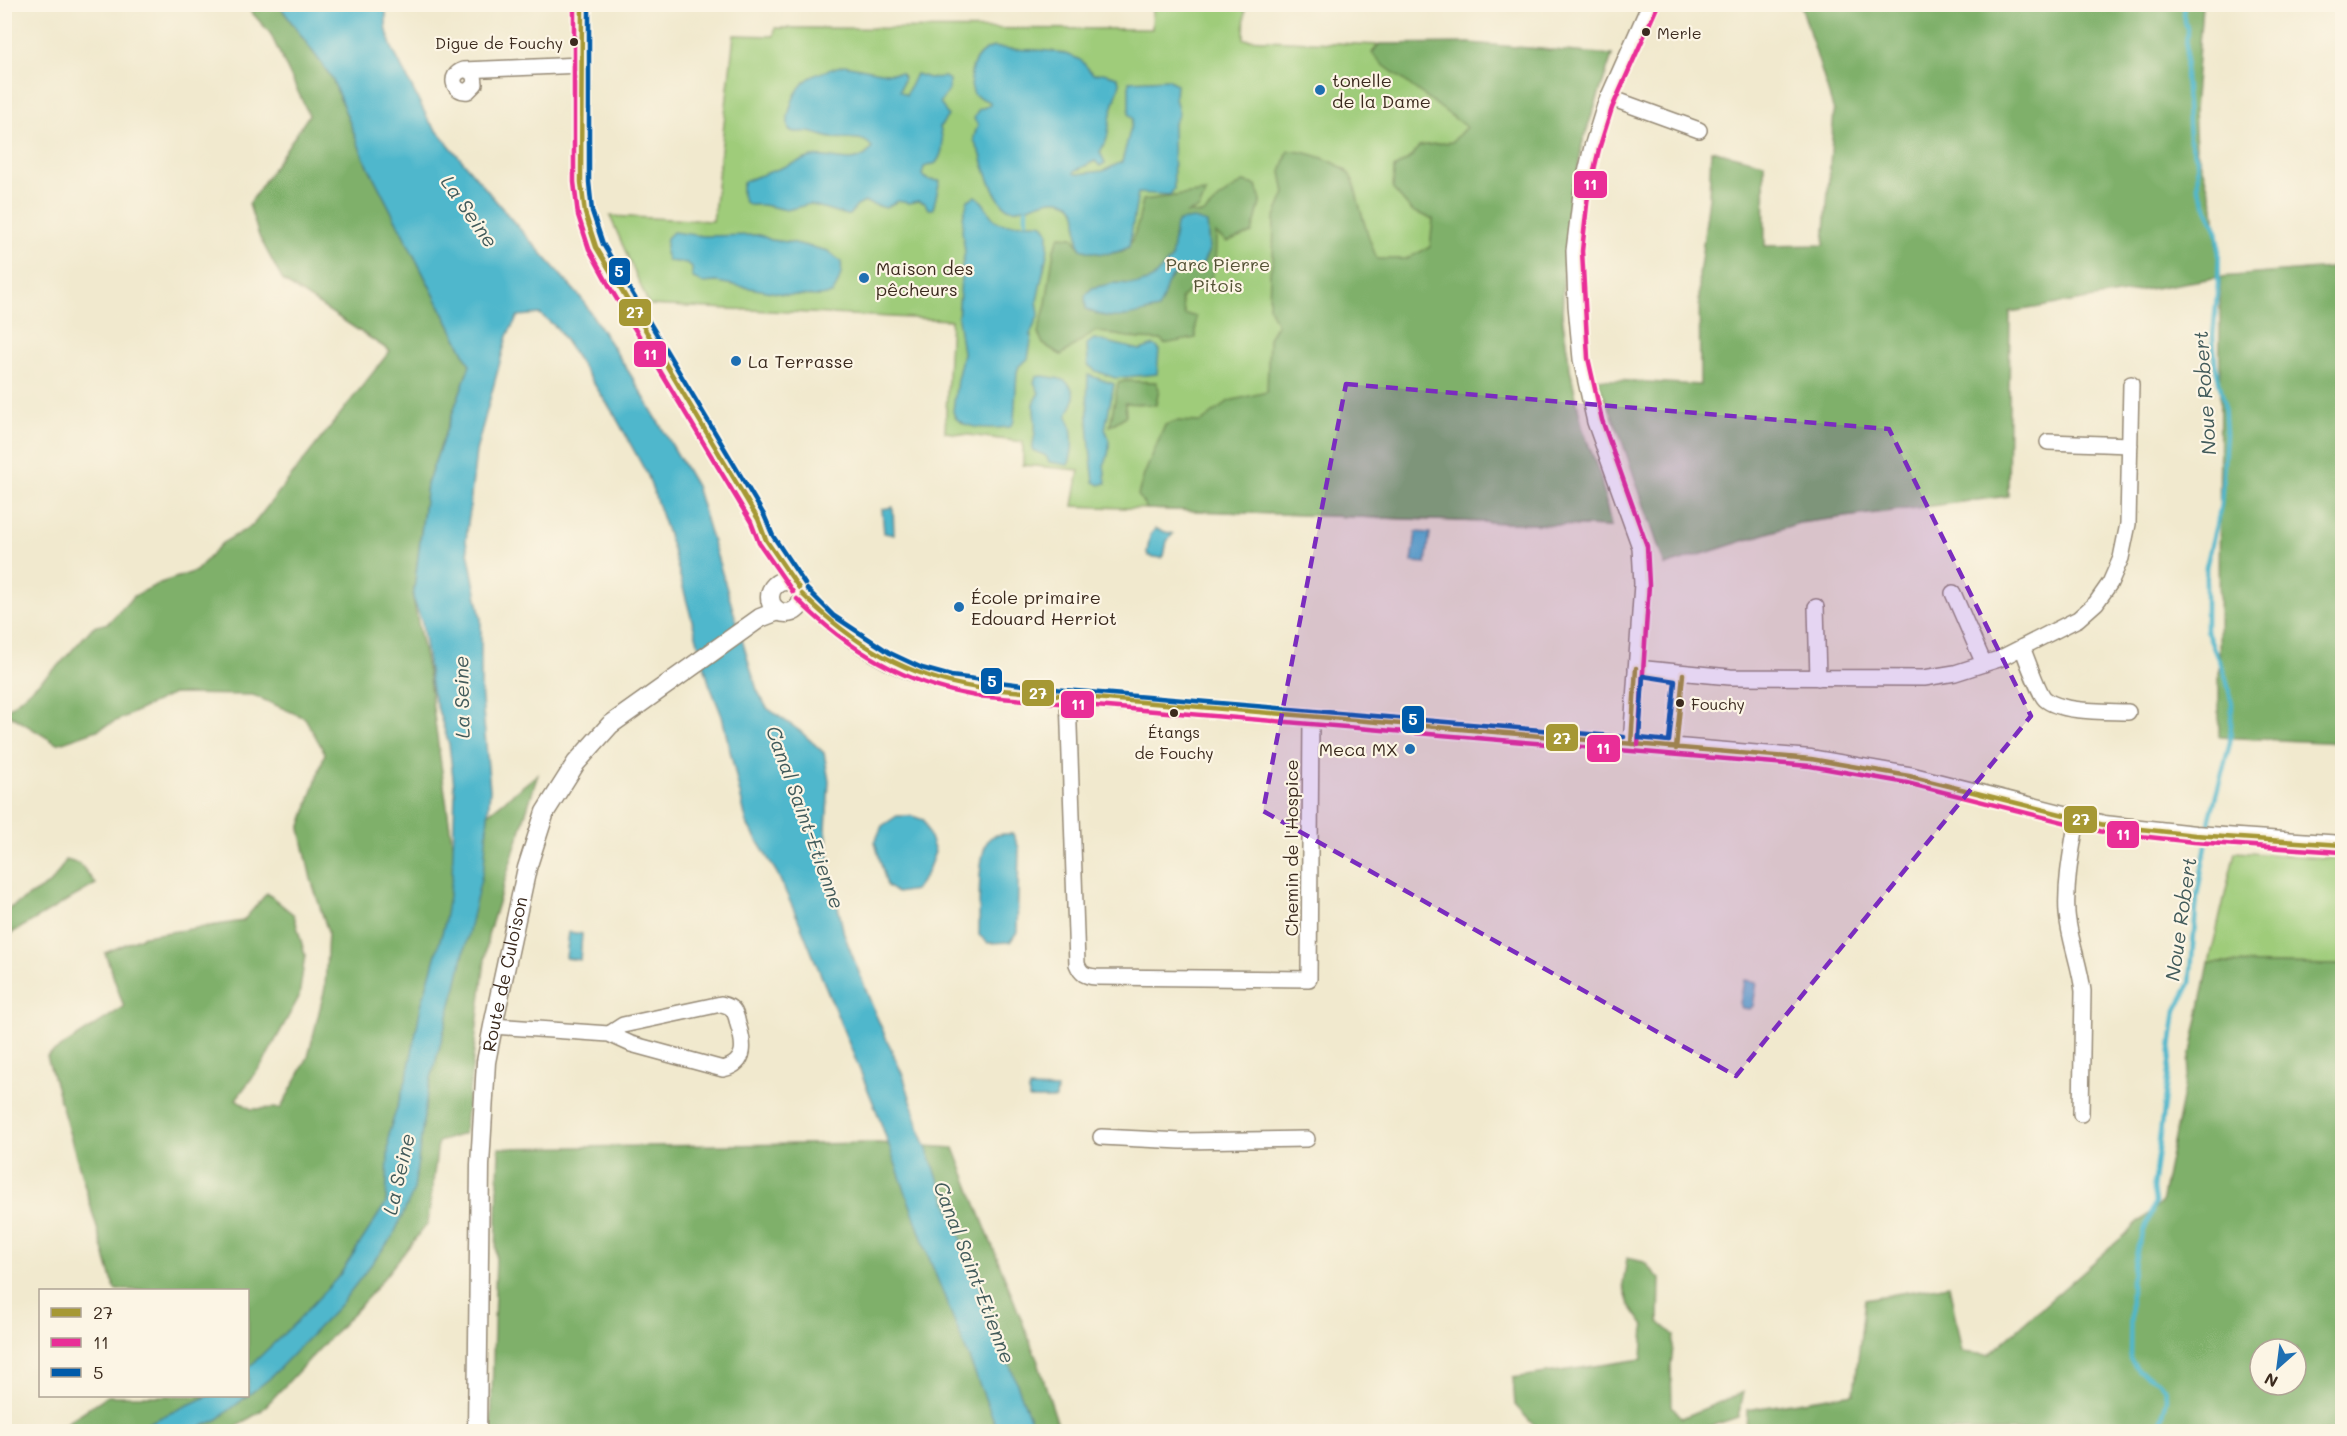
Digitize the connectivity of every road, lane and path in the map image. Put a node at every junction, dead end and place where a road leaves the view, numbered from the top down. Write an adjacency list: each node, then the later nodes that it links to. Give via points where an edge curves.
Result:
1 (582, 4): 3 (street)
2 (1650, 4): 5 (street)
3 (581, 65): 4 (street); 10 (street, via 581,182 585,213 596,247 758,519)
4 (468, 70)
5 (1608, 97): 6 (street); 16 (street, via 1581,194 1574,251 1576,305 1581,359 1595,422 1640,547 1642,584)
6 (1699, 130)
7 (2131, 384): 9 (street)
8 (2048, 442): 9 (street)
9 (2130, 445): 14 (street, via 2128,524 2121,558 2110,583 2078,619)
10 (766, 540): 12 (street); 12 (street)
11 (1953, 593): 15 (street)
12 (786, 599): 18 (street, via 886,660 920,675 950,683); 24 (street, Route de Culoison, via 610,725 561,783 534,840)
13 (1816, 607): 17 (street)
14 (2022, 647): 15 (street); 19 (street, via 2043,698 2075,709)
15 (1984, 664): 17 (street, via 1955,674 1924,678)
16 (1636, 668): 17 (street, via 1730,677); 21 (street)
17 (1818, 678)
18 (1068, 697): 20 (street); 20 (street, Chemin de l'Hospice, via 1077,964 1080,972 1096,977 1309,979)
19 (2128, 712)
20 (1311, 717): 21 (street)
21 (1631, 744): 22 (street, via 1865,767)
22 (2077, 819): 23 (street, via 2141,830); 26 (street, via 2067,911 2083,992)
23 (2343, 845)
24 (493, 1026): 25 (street); 29 (street, Route de Culoison, via 486,1062 480,1166)
25 (609, 1034): 25 (street, via 631,1044 723,1069 732,1067 743,1049 734,1011 721,1004 623,1026)
26 (2081, 1114)
27 (1101, 1137): 28 (street, via 1181,1141)
28 (1307, 1139)
29 (477, 1431)

